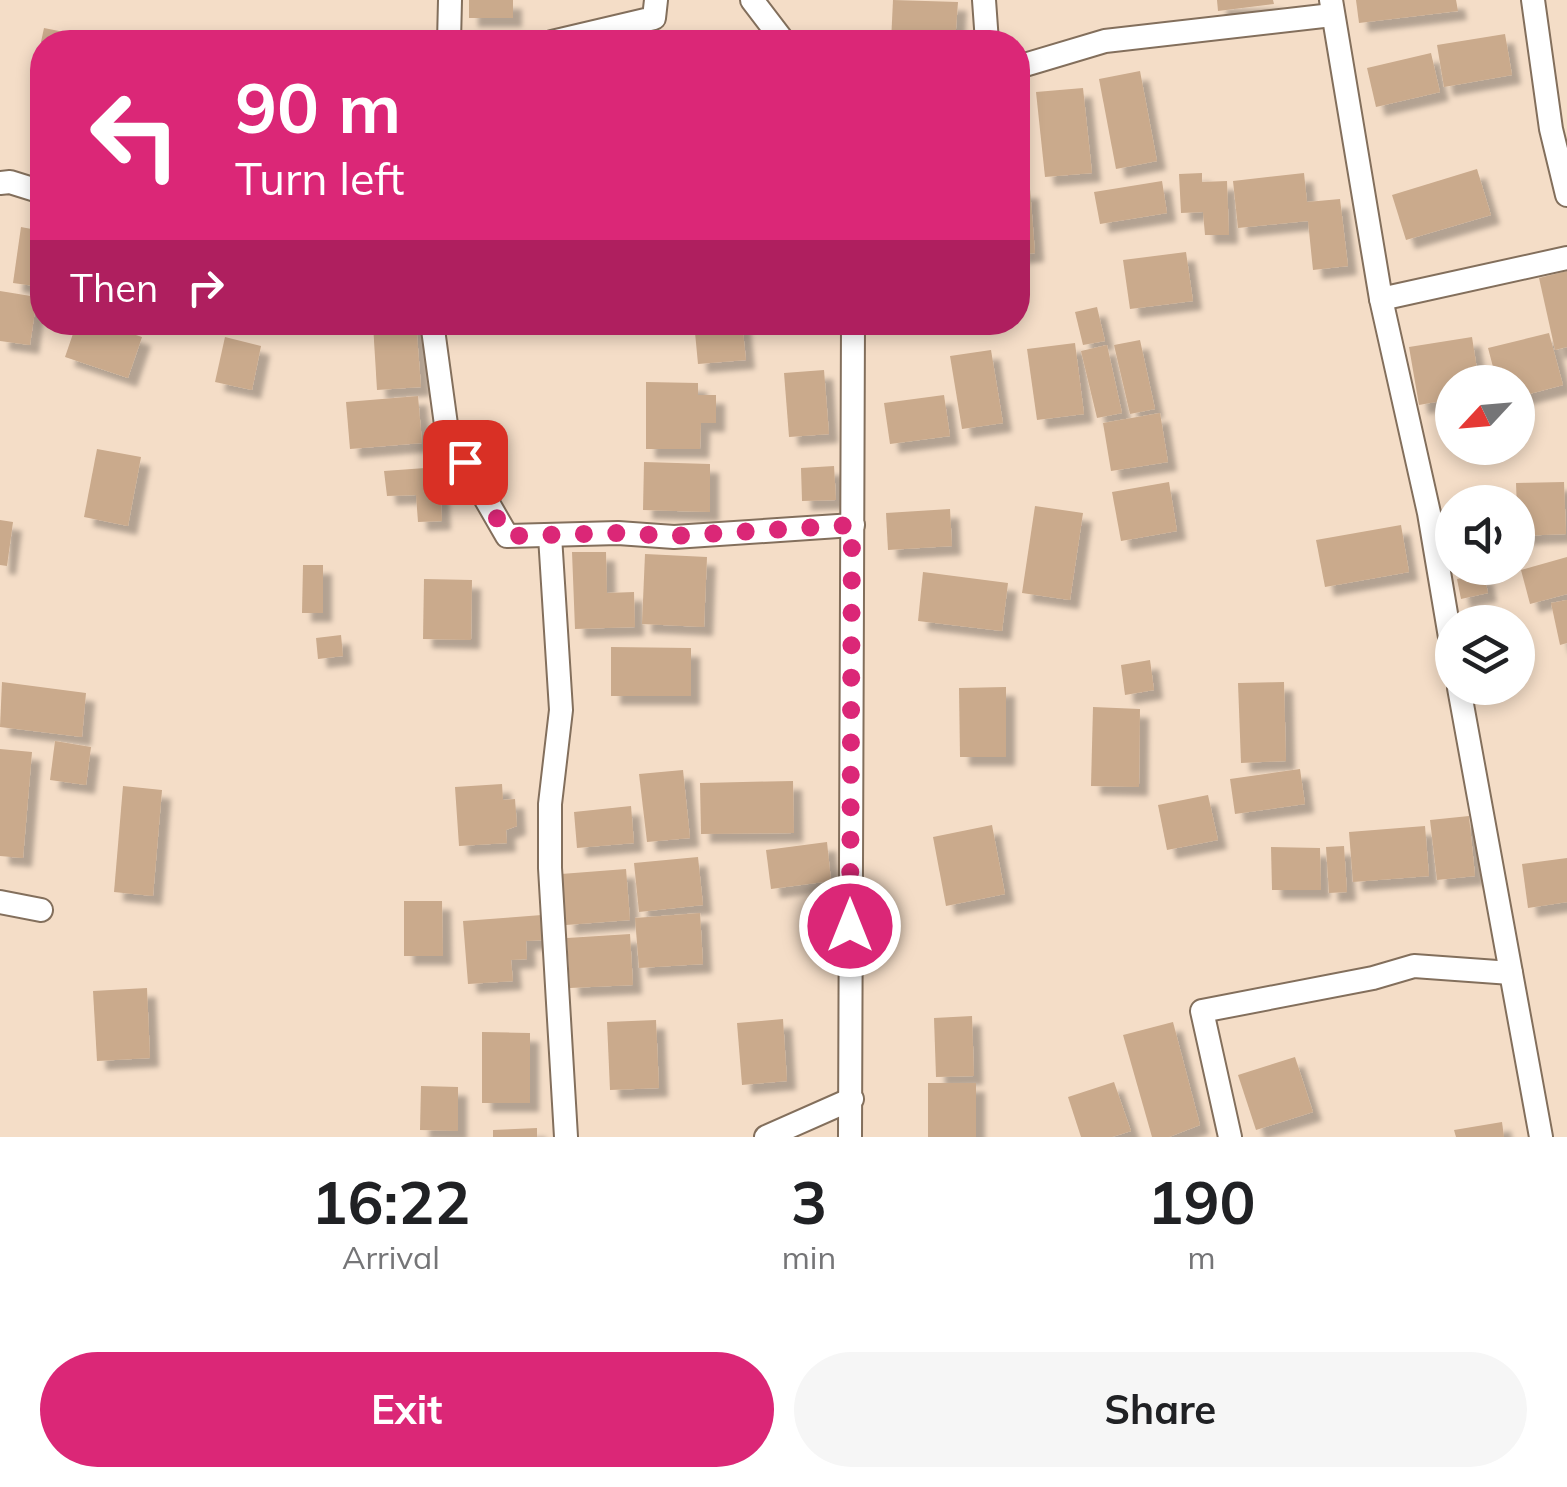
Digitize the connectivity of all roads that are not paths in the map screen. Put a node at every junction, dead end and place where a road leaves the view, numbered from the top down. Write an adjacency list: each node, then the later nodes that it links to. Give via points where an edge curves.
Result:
1 (450, 0): 7 (street)
2 (656, 0): 8 (street, via 654,18)
3 (752, 0): 9 (street)
4 (984, 0): 10 (street)
5 (1534, 0): 14 (street)
6 (1332, 8): 11 (street, via 1105,40); 16 (street)
7 (449, 30)
8 (603, 30)
9 (775, 30)
10 (986, 30)
11 (1030, 62)
12 (3, 178): 13 (street)
13 (30, 188)
14 (1567, 195)
15 (1567, 258): 16 (street)
16 (1380, 299): 21 (street)
17 (434, 335): 20 (street, via 447,432 507,536)
18 (854, 335): 19 (street)
19 (852, 525): 20 (street); 26 (street)
20 (550, 536): 27 (street, via 561,710 550,868)
21 (1445, 605)
22 (1462, 705): 25 (street)
23 (0, 902): 24 (street)
24 (42, 910)
25 (1511, 973): 30 (street, via 1414,966 1202,1011); 31 (street)
26 (852, 1099): 28 (street); 29 (street)
27 (571, 1135)
28 (766, 1137)
29 (850, 1137)
30 (1230, 1137)
31 (1541, 1137)

